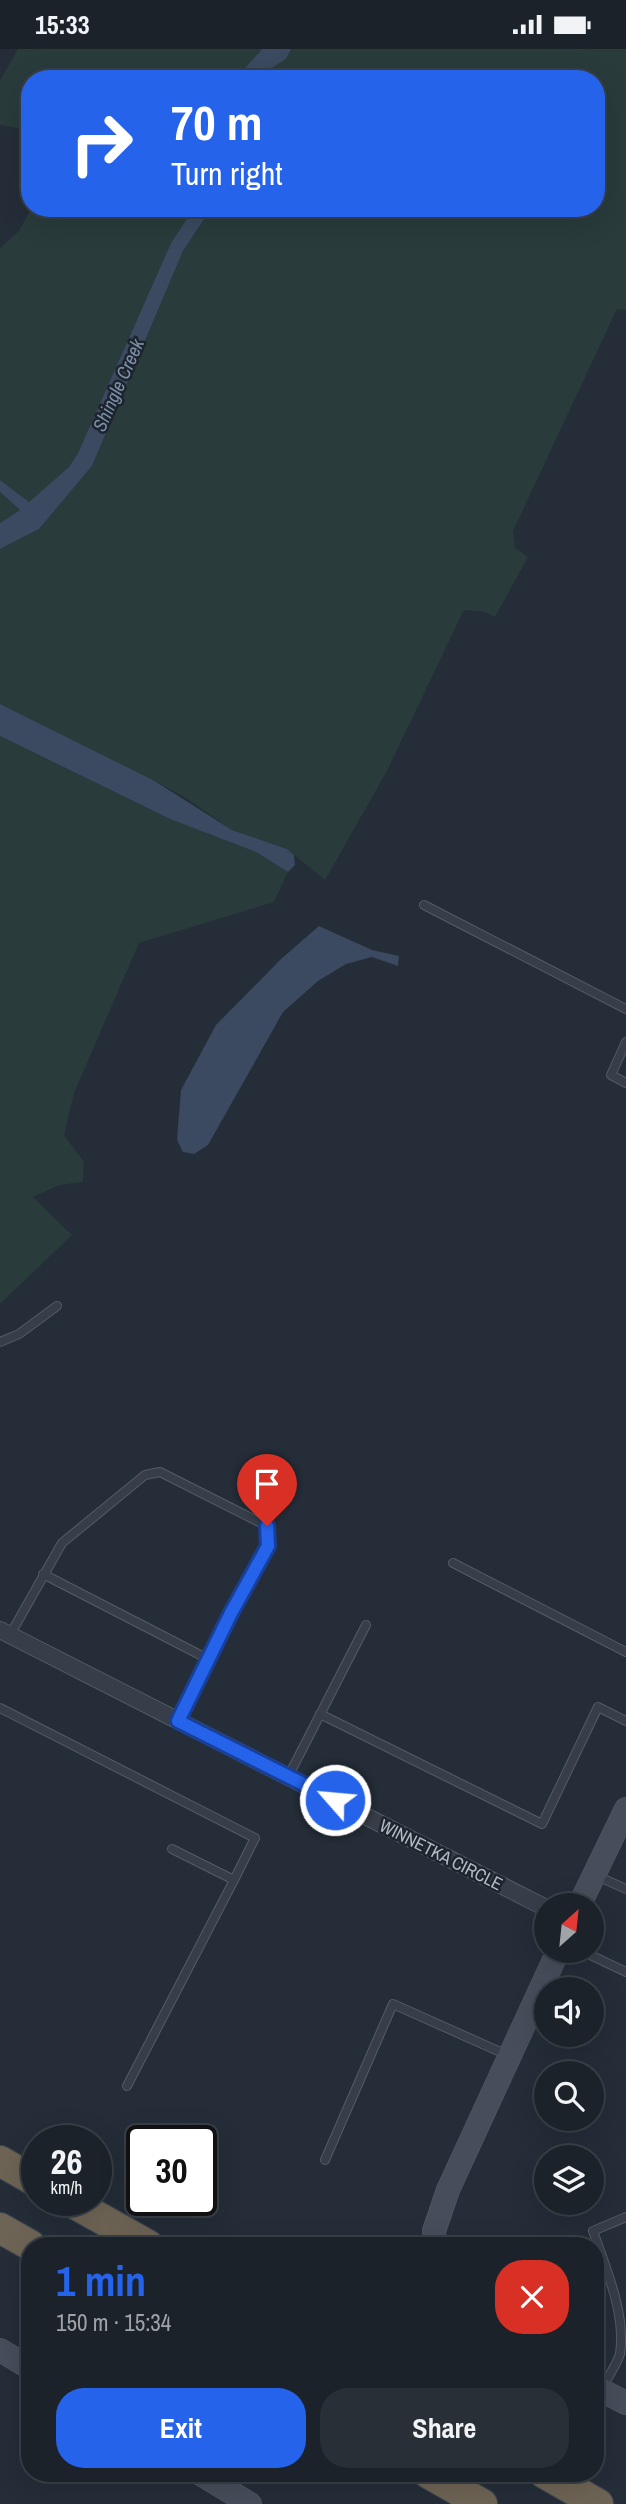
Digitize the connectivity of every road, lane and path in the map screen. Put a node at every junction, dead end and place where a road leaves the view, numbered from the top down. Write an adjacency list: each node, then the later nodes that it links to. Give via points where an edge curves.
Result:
1 (424, 905): 2 (lane)
2 (626, 1009)
3 (626, 1042): 4 (lane, via 611,1075)
4 (626, 1083)
5 (57, 1307): 6 (lane)
6 (0, 1342)
7 (453, 1563): 11 (lane)
8 (43, 1574): 10 (lane); 12 (lane); 12 (lane, via 62,1543 145,1475 160,1472 200,1490 267,1526 268,1546)
9 (366, 1625): 14 (lane)
10 (5, 1632): 15 (street, WINNETKA CIRCLE)
11 (626, 1652)
12 (208, 1659): 15 (lane)
13 (0, 1708): 21 (lane, via 255,1838)
14 (320, 1714): 16 (lane, via 542,1824 598,1707); 17 (lane)
15 (178, 1721): 17 (street, WINNETKA CIRCLE)
16 (626, 1721)
17 (288, 1776): 24 (street, WINNETKA CIRCLE)
18 (626, 1809): 20 (street)
19 (172, 1849): 21 (lane)
20 (594, 1875): 22 (lane); 23 (street)
21 (234, 1880): 29 (lane)
22 (626, 1889)
23 (585, 1893)
24 (534, 1902)
25 (604, 1962): 27 (lane)
26 (552, 1963): 28 (street)
27 (626, 1972)
28 (509, 2056): 30 (lane, via 393,2004); 37 (street, via 448,2190)
29 (127, 2086)
30 (325, 2160)
31 (0, 2161): 32 (highway)
32 (21, 2173)
33 (96, 2216): 36 (highway)
34 (626, 2217): 38 (lane, via 593,2231)
35 (0, 2228): 39 (highway)
36 (134, 2237)
37 (434, 2237)
38 (595, 2237)
39 (21, 2240)
40 (604, 2261): 43 (lane, via 620,2304 623,2339 619,2357)
41 (0, 2350): 42 (street)
42 (21, 2363)
43 (604, 2379)
44 (604, 2391): 45 (street)
45 (626, 2403)
46 (214, 2482): 49 (street)
47 (444, 2482): 50 (highway)
48 (560, 2482): 51 (highway)
49 (250, 2504)
50 (482, 2504)
51 (598, 2504)

